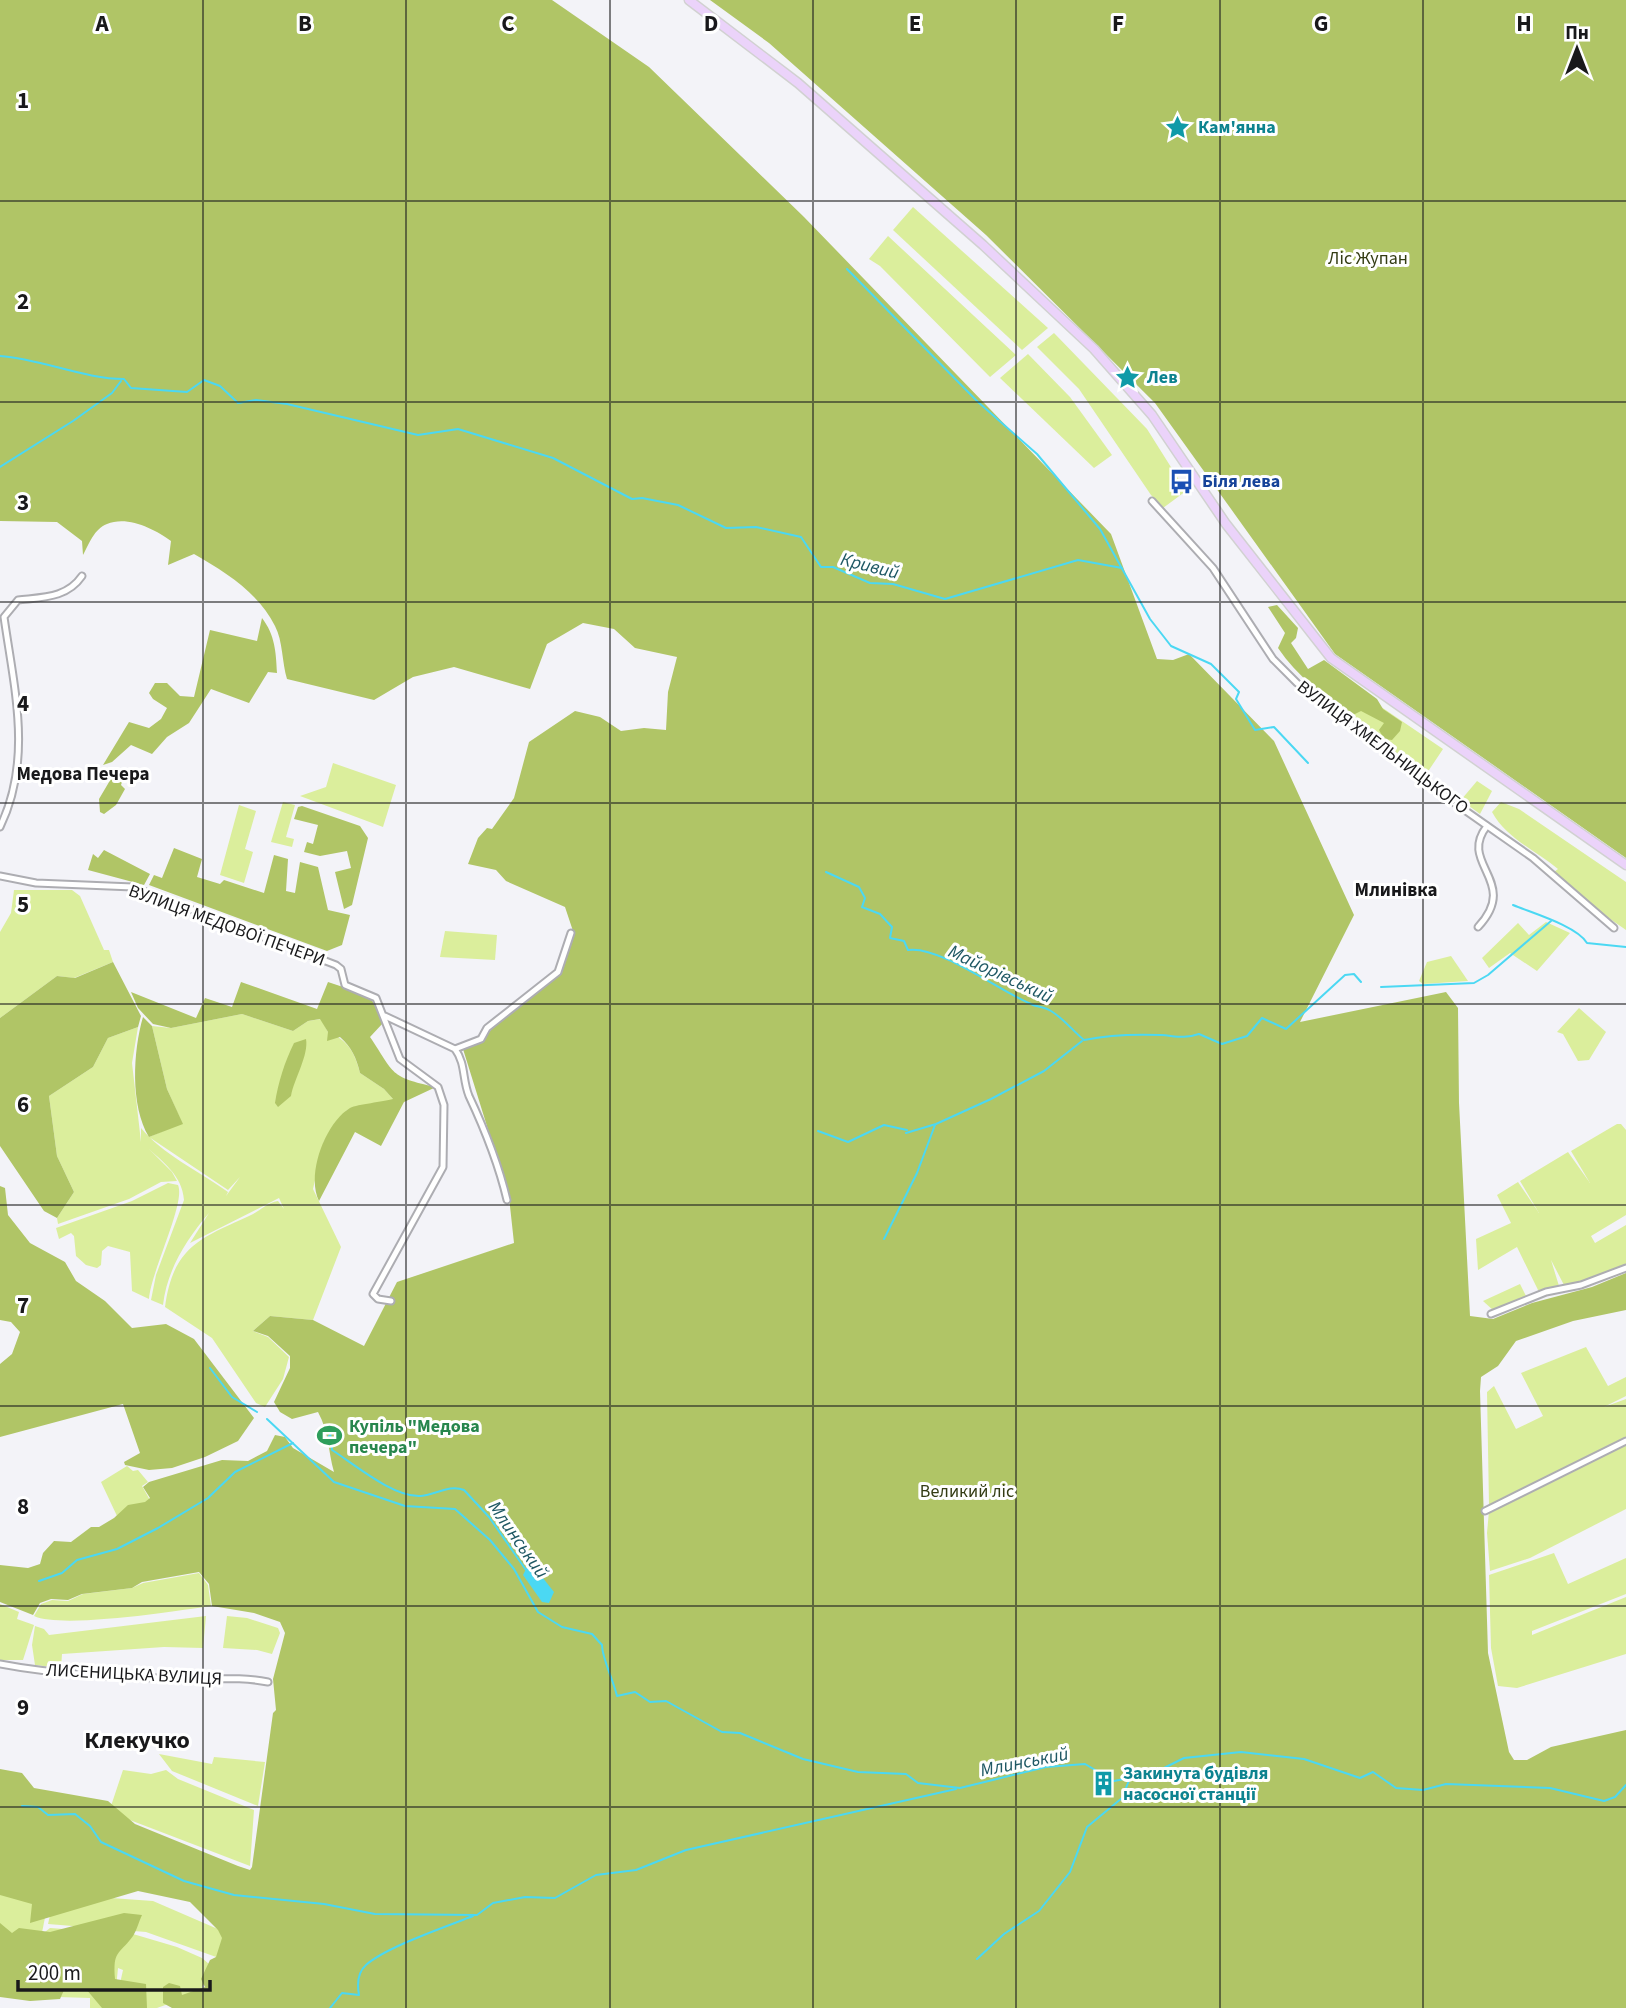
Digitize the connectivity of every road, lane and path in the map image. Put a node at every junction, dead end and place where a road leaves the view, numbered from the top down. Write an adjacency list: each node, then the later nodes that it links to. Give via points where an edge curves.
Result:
1 (688, 0): 6 (main road, via 798,83 983,245 1126,383 1226,524 1331,658)
2 (1152, 501): 4 (street, ВУЛИЦЯ ХМЕЛЬНИЦЬКОГО, via 1216,571 1281,668)
3 (82, 576): 5 (street, via 74,588 59,595 18,600 4,617 21,742 9,807)
4 (1487, 826): 8 (street, ВУЛИЦЯ ХМЕЛЬНИЦЬКОГО, via 1477,847 1495,895 1491,911); 9 (street, ВУЛИЦЯ ХМЕЛЬНИЦЬКОГО, via 1533,858)
5 (0, 827)
6 (1626, 865)
7 (0, 876): 11 (street, ВУЛИЦЯ МЕДОВОЇ ПЕЧЕРИ, via 36,883 133,887 336,965 345,985 376,998)
8 (1478, 927)
9 (1614, 928)
10 (570, 933): 12 (street, via 558,972 487,1028 481,1039)
11 (385, 1016): 12 (street, ВУЛИЦЯ МЕДОВОЇ ПЕЧЕРИ); 15 (street, ВУЛИЦЯ МЕДОВОЇ ПЕЧЕРИ, via 400,1059 438,1087 444,1105 443,1167 373,1294)
12 (455, 1049): 13 (street, via 465,1065 469,1095 487,1132)
13 (507, 1200)
14 (1626, 1268): 16 (street)
15 (391, 1301)
16 (1492, 1314)
17 (1626, 1441): 18 (street)
18 (1485, 1511)
19 (0, 1664): 20 (street, ЛИСЕНИЦЬКА ВУЛИЦЯ, via 62,1672)
20 (268, 1682)

